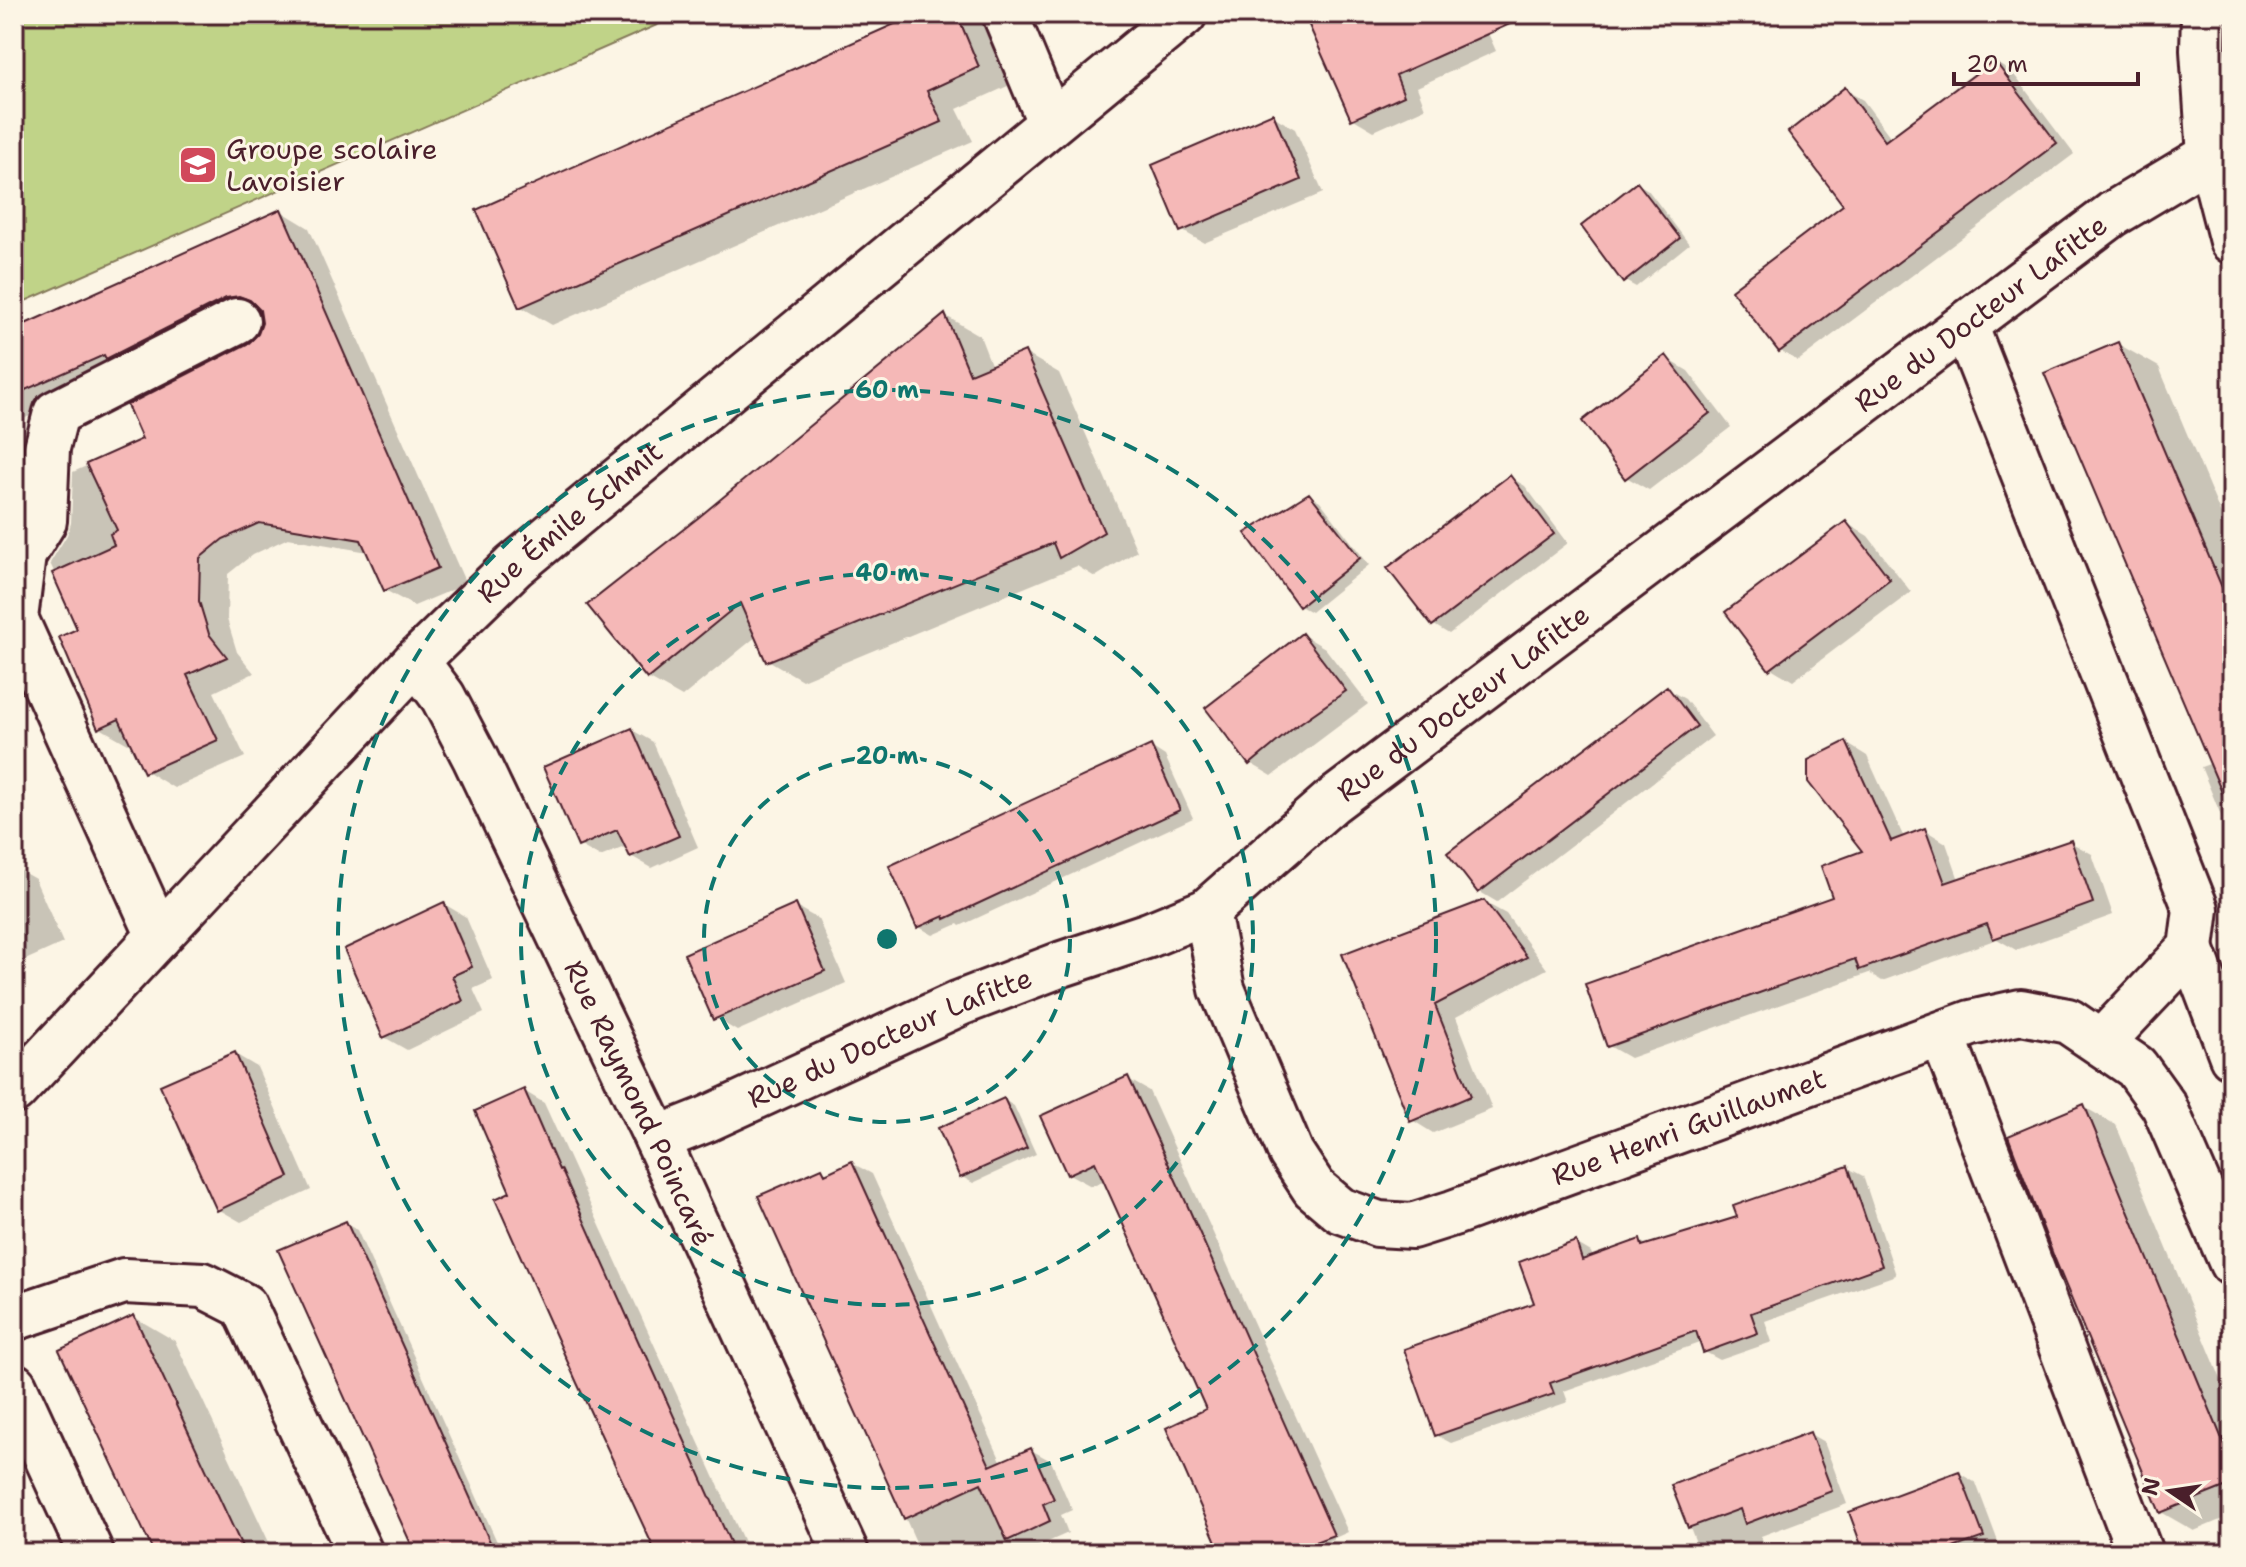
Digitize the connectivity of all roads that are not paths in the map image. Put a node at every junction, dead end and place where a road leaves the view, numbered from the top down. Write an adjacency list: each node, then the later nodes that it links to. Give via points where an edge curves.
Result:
1 (1005, 14): 4 (street)
2 (1184, 14): 4 (street, Rue Émile Schmit)
3 (2204, 14): 5 (street)
4 (1050, 122): 9 (street, Rue Émile Schmit, via 514,566)
5 (2210, 156): 6 (street); 8 (street, Rue du Docteur Lafitte, via 2113,214)
6 (2232, 241)
7 (237, 321): 11 (street, via 56,413 47,448 44,521 23,555 15,618)
8 (1965, 325): 10 (street, Rue du Docteur Lafitte, via 1331,802); 12 (street, via 2196,909)
9 (416, 661): 11 (street, Rue Émile Schmit); 17 (street, Rue Raymond Poincaré, via 443,697 475,758)
10 (1207, 911): 13 (street, Rue Henri Guillaumet, via 1222,989 1291,1153 1314,1188 1340,1210 1378,1224 1412,1226 1453,1213); 17 (street, Rue du Docteur Lafitte, via 960,1003)
11 (159, 936): 16 (street, Rue Émile Schmit)
12 (2191, 948): 14 (street); 15 (street)
13 (1942, 1034): 14 (street, Rue Henri Guillaumet, via 2021,1012 2068,1021); 24 (street)
14 (2102, 1042): 18 (street, Rue Henri Guillaumet, via 2136,1067 2164,1106)
15 (2232, 1056)
16 (14, 1091)
17 (657, 1139): 23 (street, Rue Raymond Poincaré)
18 (2232, 1263)
19 (14, 1318): 22 (street, via 124,1281 203,1285 244,1306)
20 (14, 1386): 21 (street)
21 (91, 1553)
22 (360, 1553)
23 (846, 1553)
24 (2140, 1553)

